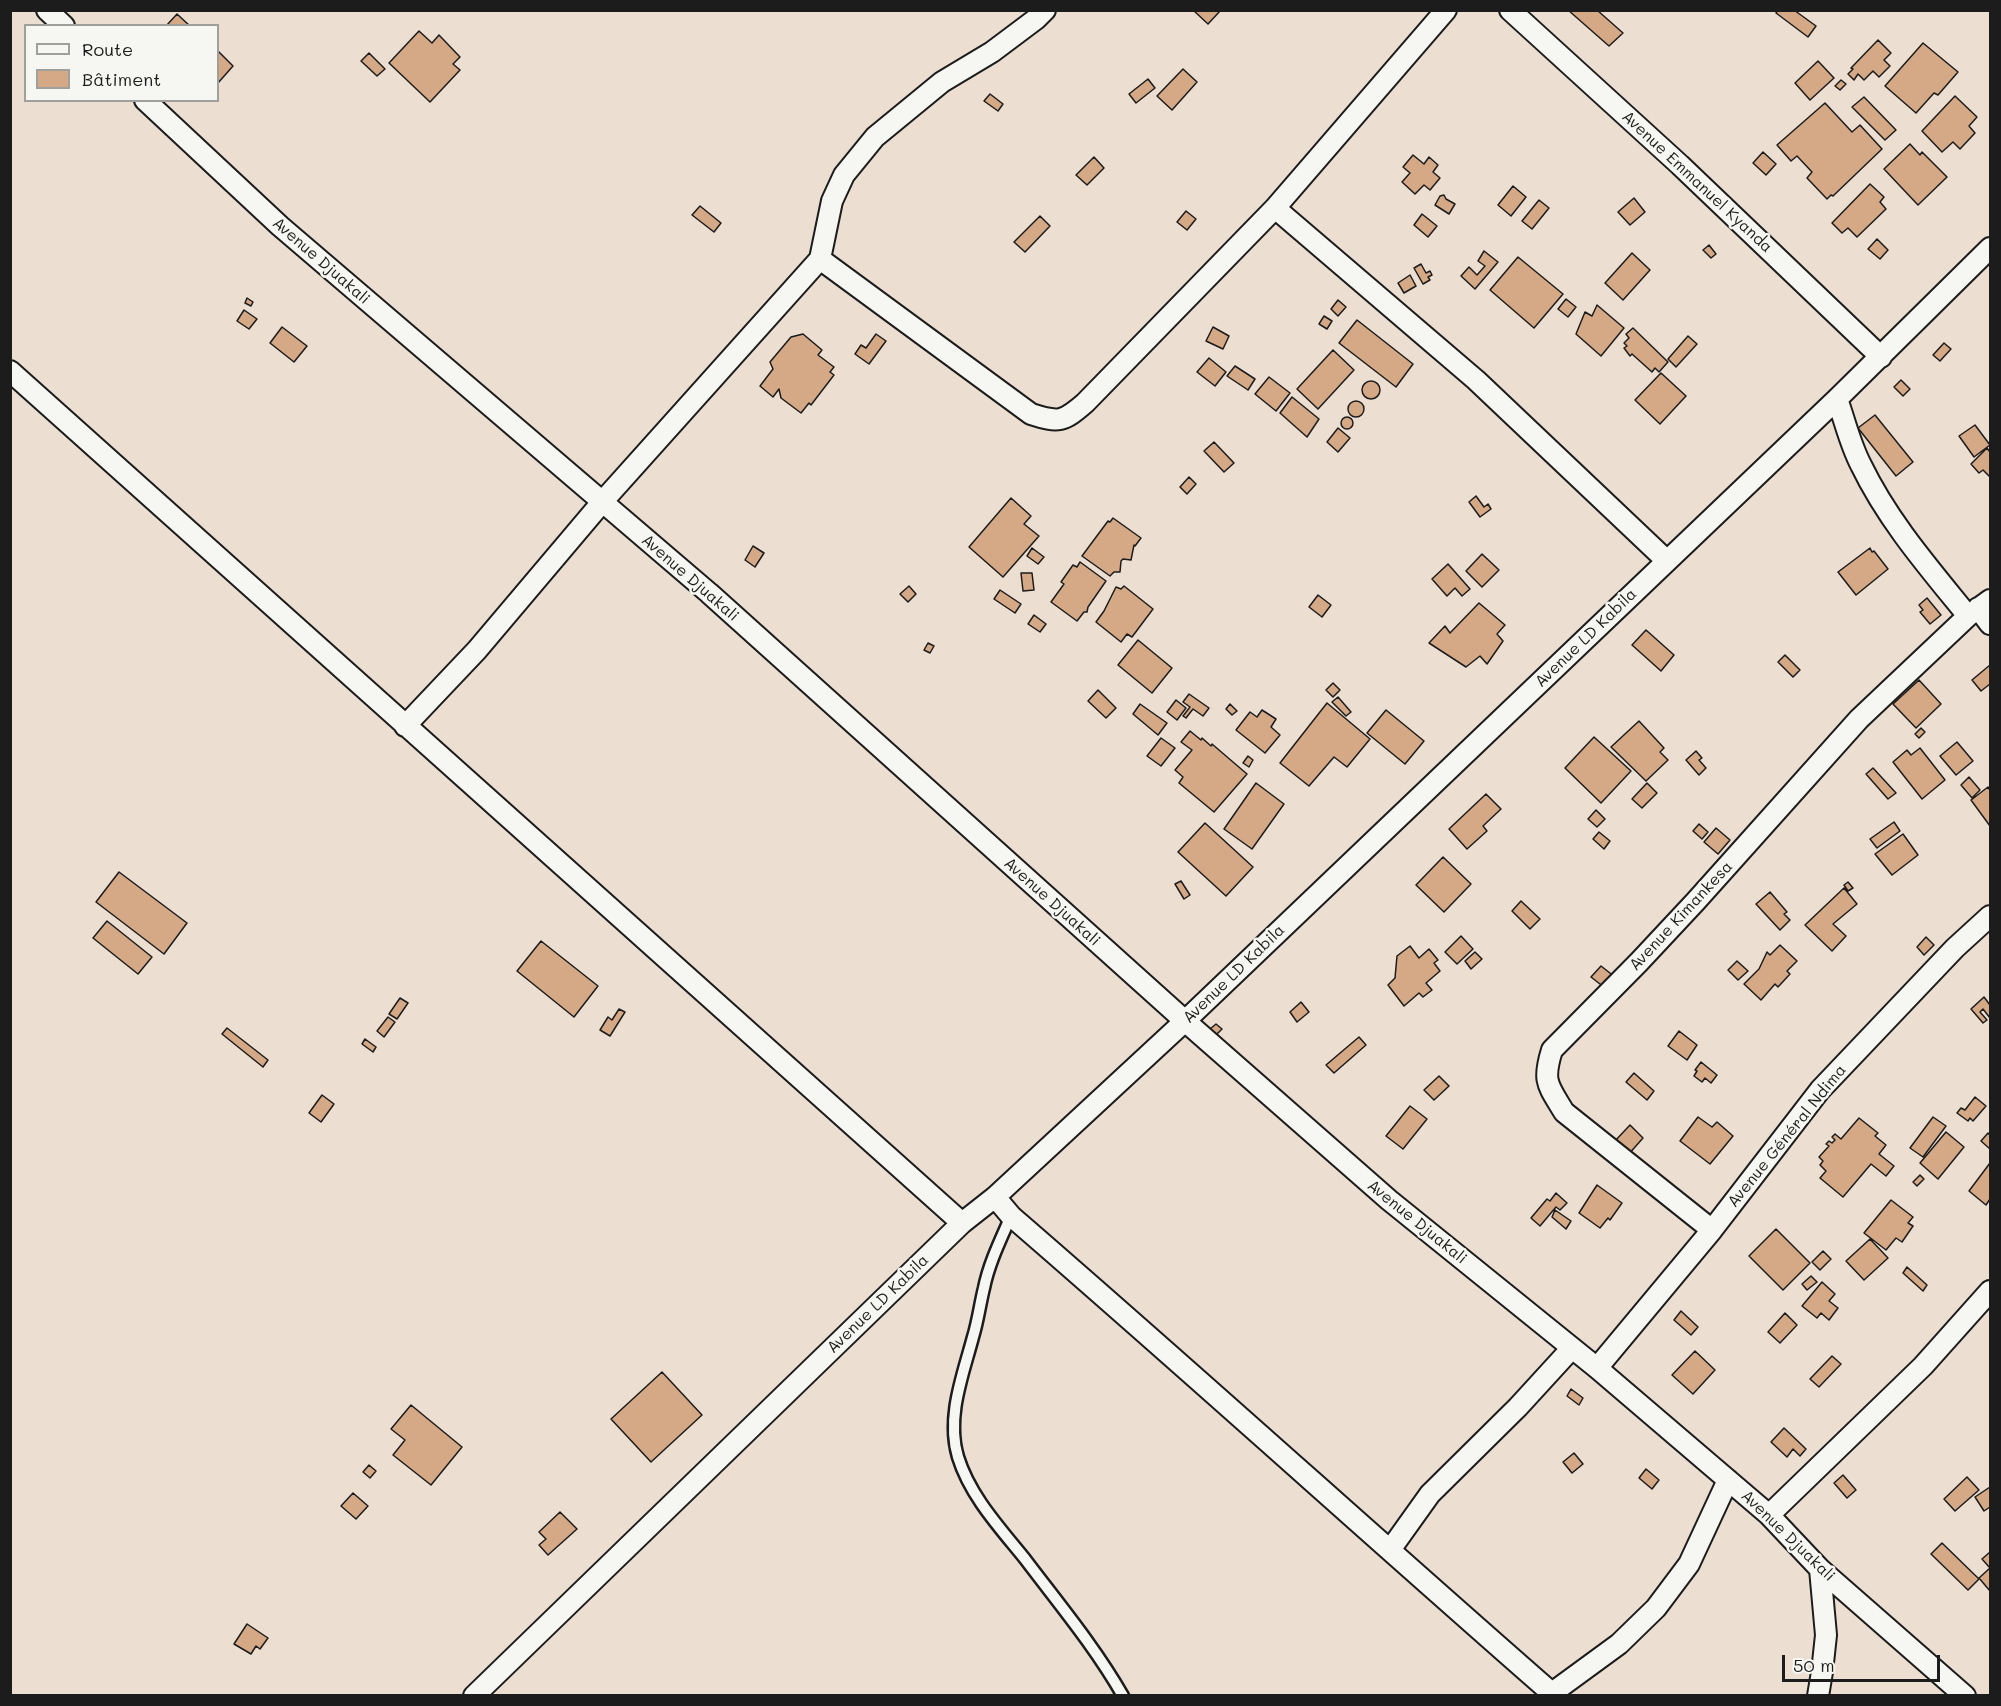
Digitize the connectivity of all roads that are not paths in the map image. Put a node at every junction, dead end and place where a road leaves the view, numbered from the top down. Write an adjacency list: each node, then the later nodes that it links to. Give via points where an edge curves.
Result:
1 (47, 10): 5 (street)
2 (1045, 10): 9 (street, via 992,51 942,82 874,137 844,176 832,201)
3 (1446, 10): 7 (street)
4 (1510, 10): 10 (street, Avenue Emmanuel Kyanda)
5 (62, 24)
6 (147, 102): 13 (street, Avenue Djuakali, via 280,226)
7 (1275, 208): 9 (street, via 1085,403 1070,416 1053,421 1031,414); 14 (street, via 1476,380)
8 (1990, 248): 10 (street, Avenue LD Kabila)
9 (820, 259): 13 (street)
10 (1881, 357): 12 (street, Avenue LD Kabila)
11 (10, 371): 16 (street)
12 (1837, 399): 14 (street, Avenue LD Kabila); 15 (street, via 1859,462 1893,521 1921,558)
13 (603, 501): 16 (street, via 477,650); 18 (street, Avenue Djuakali)
14 (1667, 561): 18 (street, Avenue LD Kabila)
15 (1982, 612): 22 (street, Avenue Kimankesa, via 1859,719 1696,901 1552,1050 1546,1068 1548,1086 1564,1112)
16 (405, 726): 21 (street)
17 (1990, 916): 22 (street, Avenue Général Ndima, via 1820,1090)
18 (1185, 1021): 19 (street, Avenue LD Kabila); 24 (street, Avenue Djuakali, via 1389,1200)
19 (995, 1197): 20 (street); 21 (street, Avenue LD Kabila)
20 (1011, 1216): 28 (street); 32 (lane, via 984,1288 956,1404 958,1457 976,1498 1065,1611)
21 (962, 1223): 31 (street, Avenue LD Kabila)
22 (1712, 1230): 25 (street, Avenue Général Ndima)
23 (1990, 1291): 27 (street, via 1923,1366)
24 (1572, 1348): 25 (street, Avenue Djuakali); 28 (street, via 1430,1494)
25 (1597, 1368): 26 (street, Avenue Djuakali)
26 (1728, 1480): 27 (street, Avenue Djuakali); 30 (street, via 1689,1564 1656,1608 1619,1644)
27 (1769, 1515): 29 (street, Avenue Djuakali)
28 (1390, 1550): 30 (street)
29 (1820, 1569): 33 (street, via 1826,1635); 34 (street, Avenue Djuakali)
30 (1554, 1694)
31 (474, 1695)
32 (1124, 1695)
33 (1818, 1695)
34 (1965, 1695)

